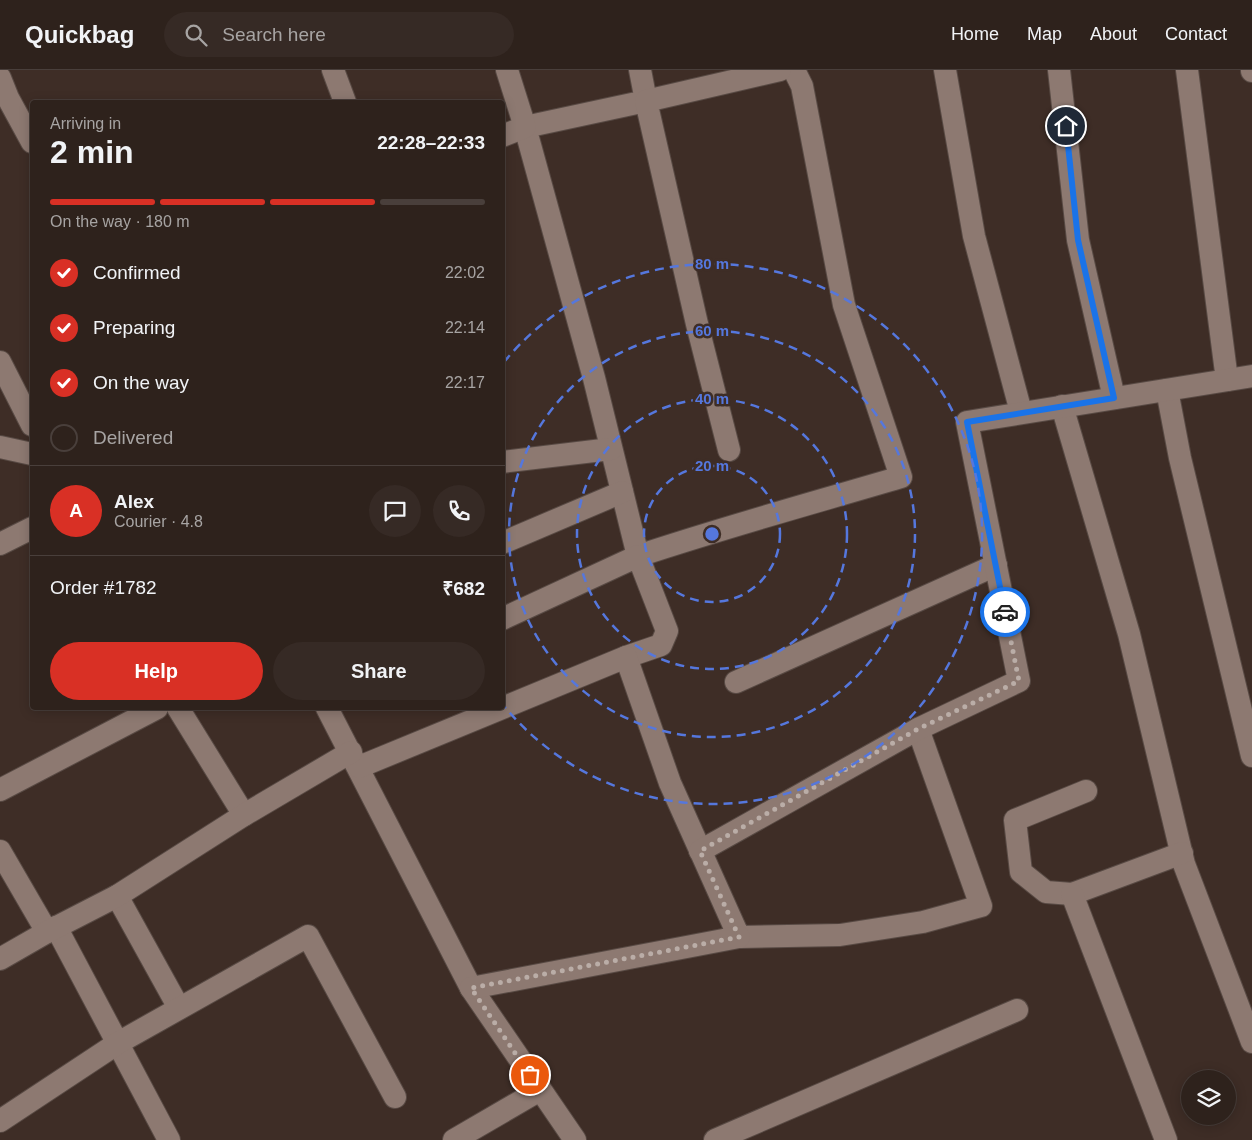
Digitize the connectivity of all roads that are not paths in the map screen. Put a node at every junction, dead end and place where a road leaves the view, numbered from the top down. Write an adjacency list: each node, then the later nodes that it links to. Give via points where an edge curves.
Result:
1 (333, 70): 10 (street)
2 (507, 70): 12 (street)
3 (640, 70): 11 (street)
4 (780, 70): 11 (street)
5 (794, 70): 32 (street, via 802,86 844,305 901,477 779,514 747,520)
6 (945, 70): 21 (street, via 974,236)
7 (1059, 70): 19 (street, via 1078,240)
8 (1187, 70): 17 (street)
9 (0, 78): 14 (street)
10 (343, 100)
11 (646, 101): 12 (street); 25 (street)
12 (525, 127): 13 (street); 24 (street, via 594,378)
13 (505, 135)
14 (30, 138)
15 (0, 362): 22 (street)
16 (1252, 376): 17 (street)
17 (1227, 380): 18 (street)
18 (1167, 390): 19 (street); 43 (street, via 1180,458)
19 (1114, 398): 20 (street)
20 (1062, 406): 21 (street); 50 (street, via 1129,634)
21 (1021, 412): 33 (street, via 967,422)
22 (30, 421)
23 (0, 447): 26 (street)
24 (610, 449): 27 (street); 28 (street)
25 (729, 450)
26 (30, 454)
27 (505, 462)
28 (622, 492): 30 (street); 32 (street)
29 (30, 529): 31 (street)
30 (505, 542)
31 (0, 544)
32 (638, 556): 34 (street); 35 (street, via 667,631 661,645)
33 (996, 564): 36 (street); 42 (street, via 1019,681)
34 (505, 618)
35 (626, 657): 37 (street); 49 (street, via 670,783)
36 (736, 682)
37 (505, 703)
38 (153, 710): 45 (street)
39 (179, 710): 47 (street)
40 (329, 710): 44 (street)
41 (487, 710): 44 (street)
42 (918, 729): 49 (street); 54 (street, via 981,906 924,922 840,935)
43 (1252, 756)
44 (355, 760): 47 (street); 56 (street)
45 (0, 790)
46 (1086, 791): 51 (street, via 1014,820 1021,872 1046,892)
47 (244, 815): 52 (street)
48 (0, 851): 53 (street)
49 (700, 851): 54 (street)
50 (1182, 853): 51 (street); 59 (street)
51 (1072, 894): 68 (street)
52 (116, 896): 53 (street); 57 (street)
53 (51, 929): 55 (street); 60 (street)
54 (739, 937): 56 (street)
55 (0, 959)
56 (471, 988): 61 (street)
57 (179, 1008): 60 (street); 62 (street, via 308,936)
58 (1017, 1010): 67 (street)
59 (1252, 1042)
60 (118, 1043): 63 (street); 64 (street)
61 (540, 1090): 65 (street); 66 (street)
62 (395, 1096)
63 (0, 1122)
64 (169, 1140)
65 (454, 1140)
66 (575, 1140)
67 (715, 1140)
68 (1166, 1140)

